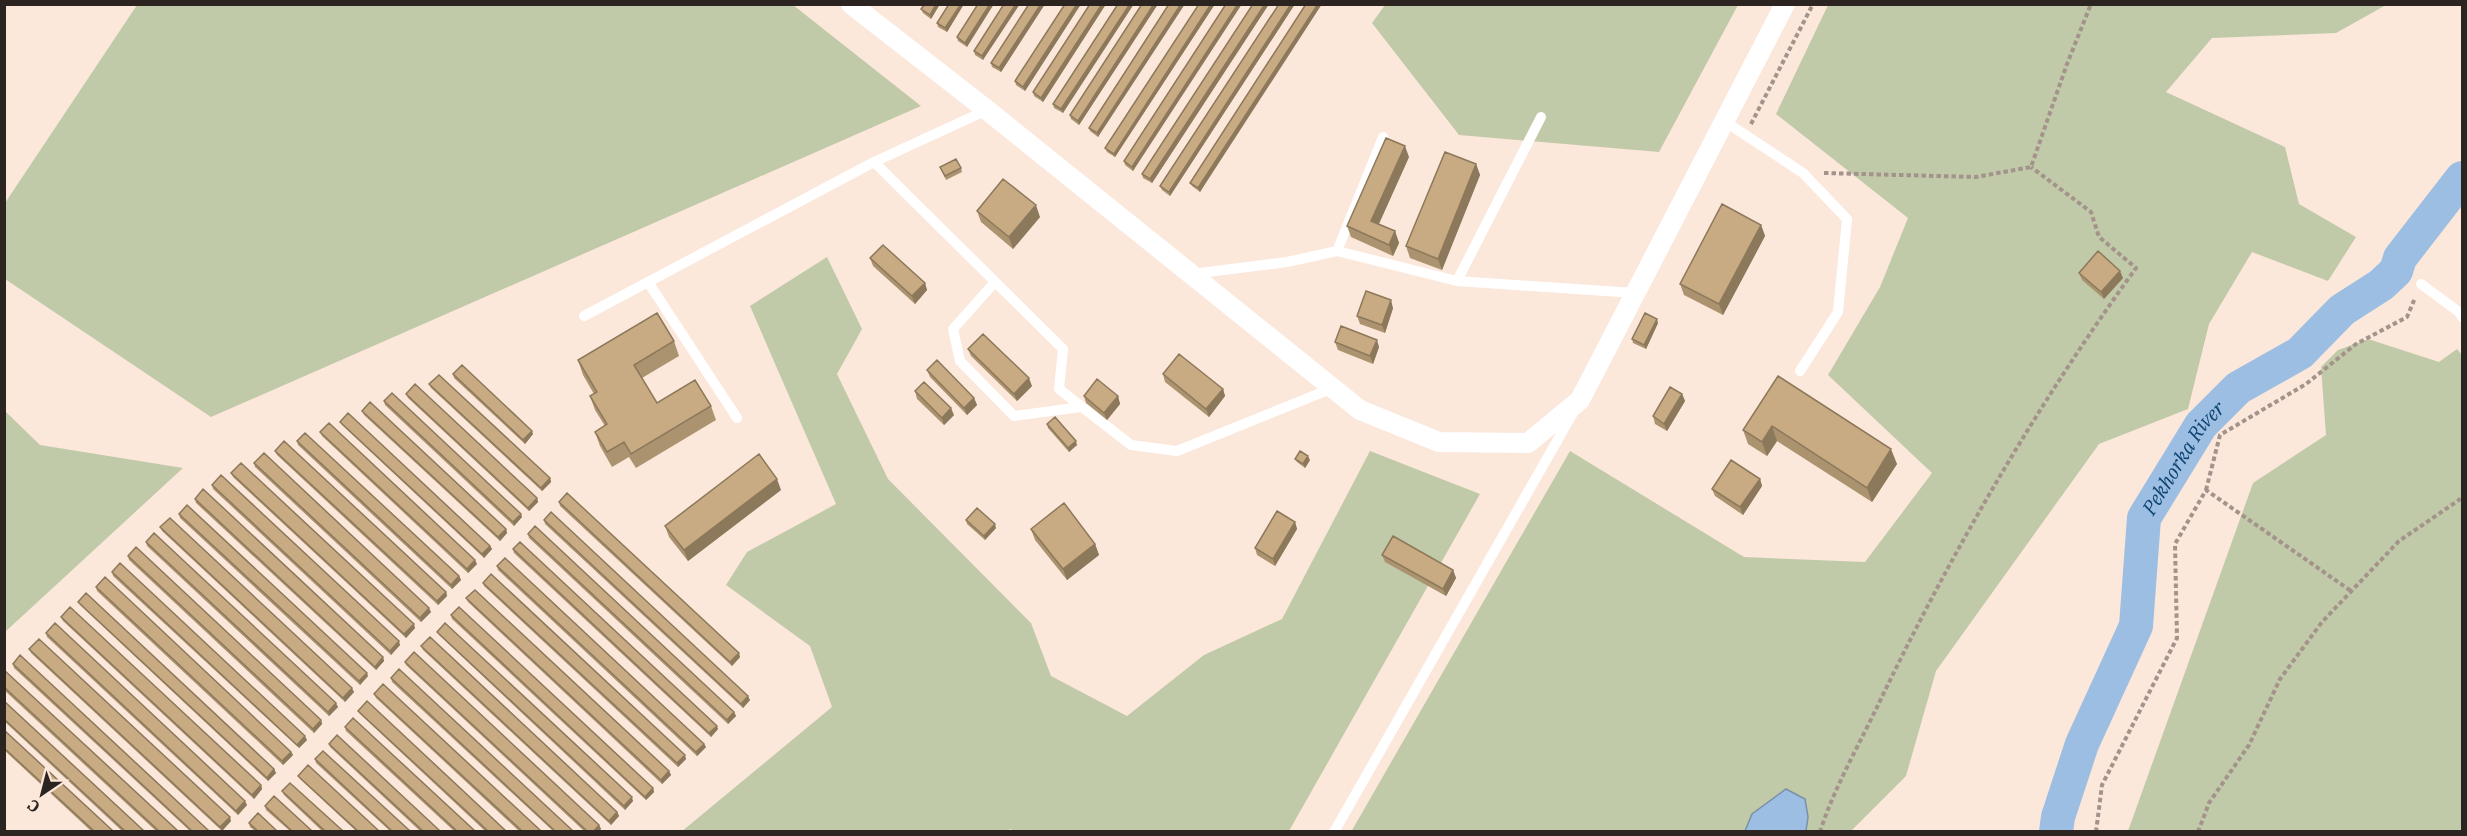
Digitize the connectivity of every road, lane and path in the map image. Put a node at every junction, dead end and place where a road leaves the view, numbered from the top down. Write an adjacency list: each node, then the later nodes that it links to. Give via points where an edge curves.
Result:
1 (851, 4): 5 (street)
2 (1785, 4): 7 (street)
3 (1814, 4): 8 (path)
4 (2091, 4): 11 (path)
5 (987, 110): 10 (lane); 14 (street)
6 (1541, 117): 15 (lane)
7 (1724, 121): 8 (lane); 19 (street)
8 (1745, 135): 12 (lane)
9 (1383, 137): 13 (lane)
10 (874, 162): 16 (lane); 17 (lane)
11 (2031, 166): 12 (path, via 1976,177); 31 (path, via 2091,212 2099,237 2136,268 2086,337 1998,477 1912,633)
12 (1803, 173): 22 (lane, via 1847,219 1838,312)
13 (1337, 251): 14 (lane, via 1287,262); 15 (lane)
14 (1192, 274): 23 (street)
15 (1457, 281): 19 (lane)
16 (648, 282): 20 (lane); 26 (lane)
17 (995, 282): 25 (lane, via 1063,349 1059,389); 25 (lane, via 953,329 960,361 1014,416)
18 (2421, 284): 21 (lane); 27 (path, via 2407,317 2355,344 2306,384 2220,435)
19 (1635, 293): 24 (street)
20 (584, 316)
21 (2463, 317)
22 (1800, 371)
23 (1333, 388): 24 (street, via 1360,410 1439,442 1528,443); 25 (lane, via 1177,451 1131,446)
24 (1580, 400): 30 (lane)
25 (1082, 407)
26 (737, 418)
27 (2206, 490): 29 (path); 32 (path, via 2175,544 2177,638 2102,785)
28 (2463, 496): 29 (path, via 2399,541)
29 (2351, 591): 33 (path, via 2322,622 2280,679 2249,745 2209,803)
30 (1334, 831)
31 (1820, 831)
32 (2096, 831)
33 (2198, 831)

